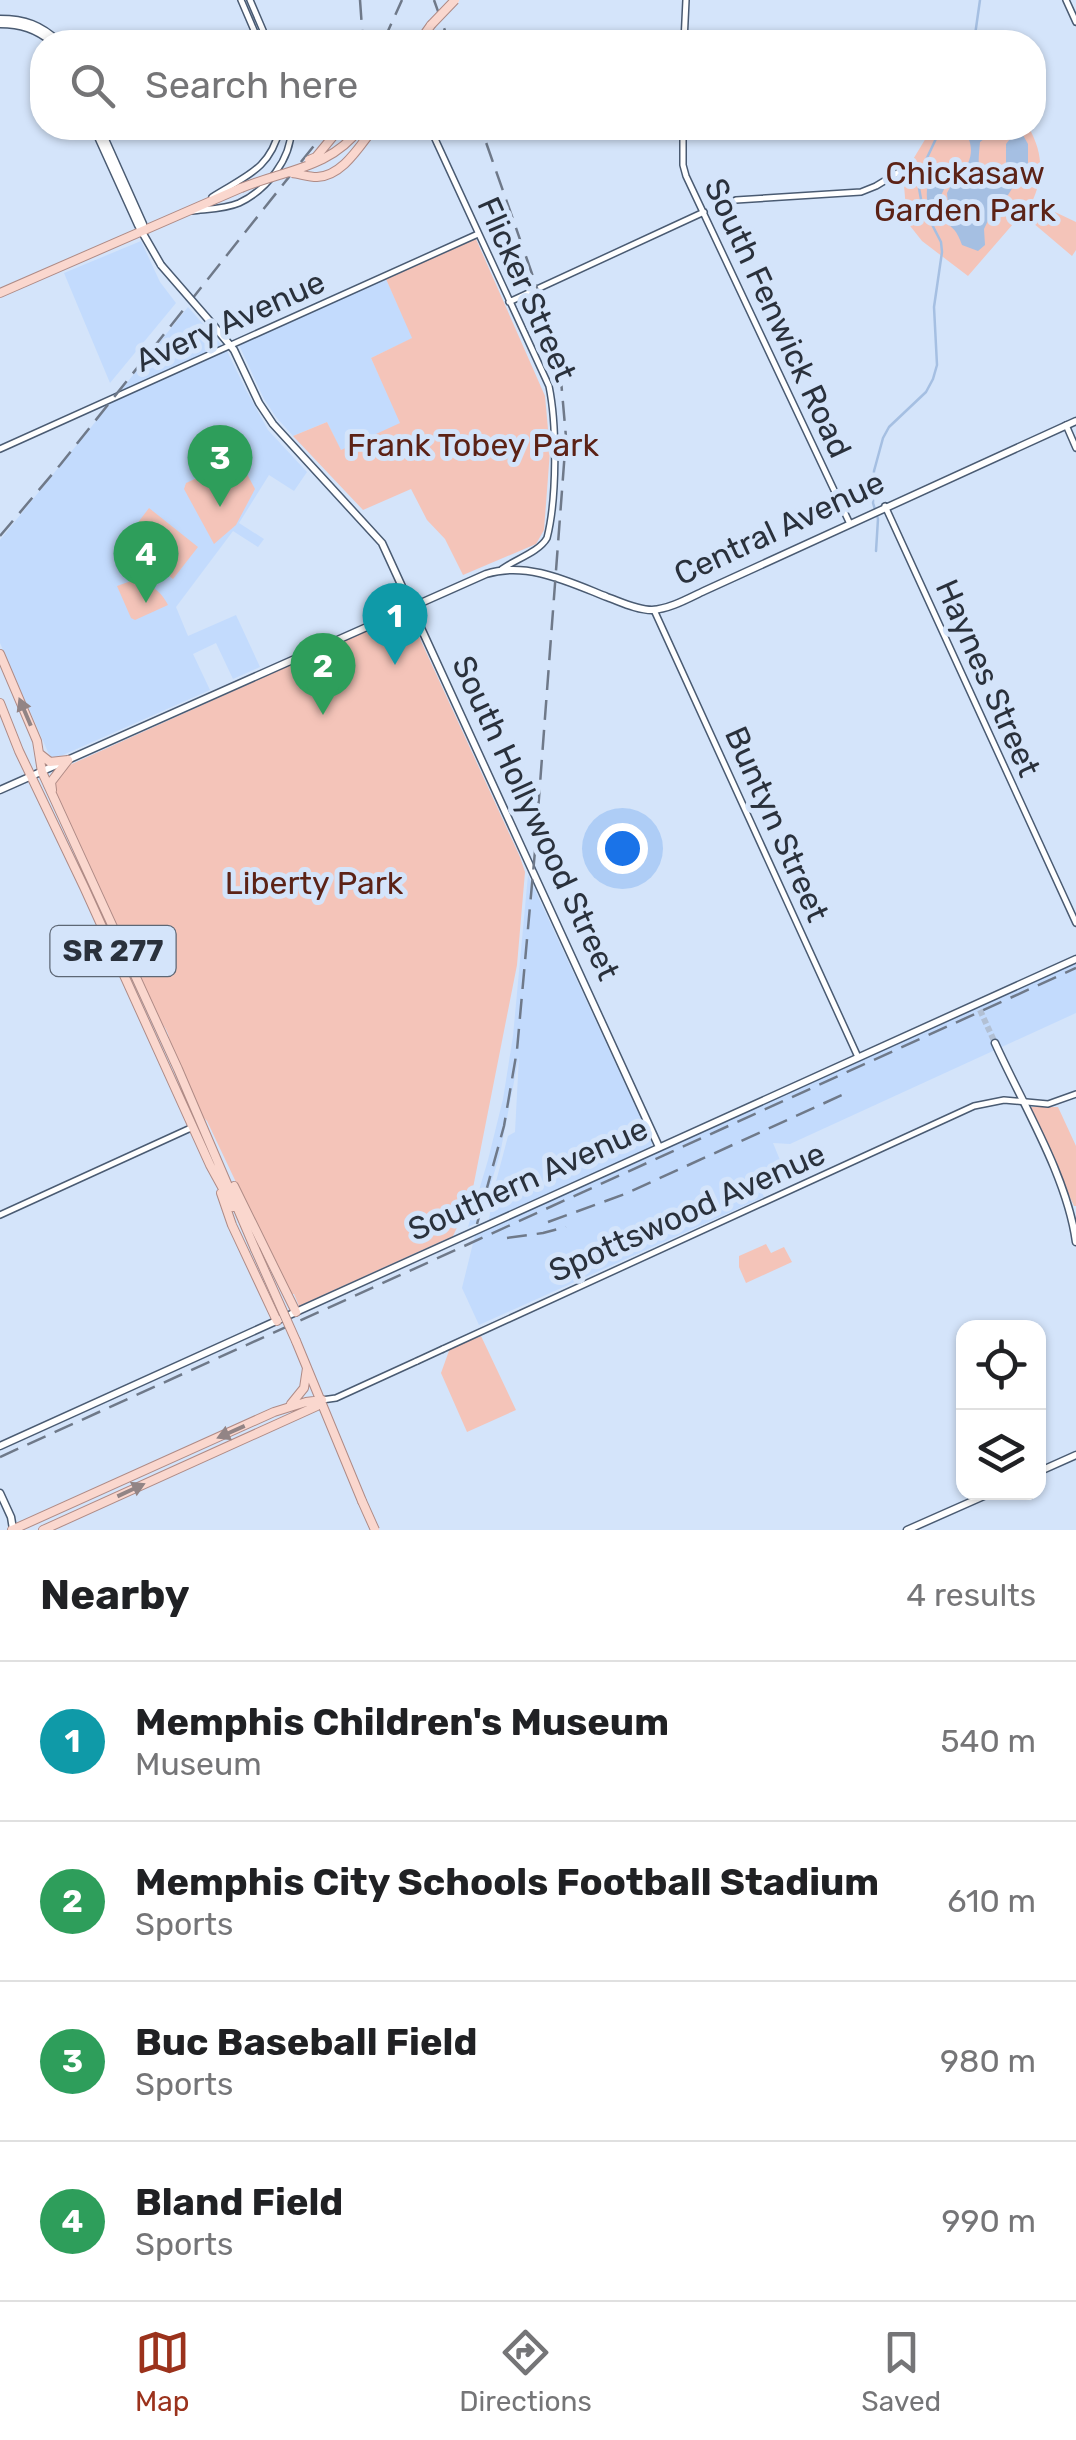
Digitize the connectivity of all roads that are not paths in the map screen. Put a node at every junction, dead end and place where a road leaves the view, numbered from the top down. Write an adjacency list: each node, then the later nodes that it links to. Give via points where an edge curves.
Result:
1 (446, 0): 8 (main road, bridge)
2 (455, 0): 8 (main road, bridge)
3 (686, 0): 13 (street)
4 (1066, 0): 7 (street)
5 (247, 3): 10 (street); 11 (street)
6 (0, 22): 9 (main road, via 24,20)
7 (1076, 22)
8 (431, 25): 12 (main road)
9 (42, 30)
10 (255, 30)
11 (262, 30)
12 (428, 30)
13 (685, 30)
14 (104, 140): 27 (main road, South Hollywood Street)
15 (277, 140): 25 (street, via 258,170)
16 (291, 140): 25 (street, via 282,162 256,192 227,207)
17 (330, 140): 22 (main road, bridge)
18 (350, 140): 22 (main road, bridge, via 328,158)
19 (364, 140): 22 (main road, bridge, via 333,173)
20 (435, 140): 28 (street, Flicker Street)
21 (684, 140): 26 (street, South Fenwick Road, via 686,176)
22 (288, 172): 25 (main road, bridge)
23 (900, 172): 24 (street, via 861,192)
24 (736, 200)
25 (190, 212): 27 (main road)
26 (704, 212): 30 (street); 37 (street, South Fenwick Road)
27 (143, 231): 29 (main road); 31 (main road, South Hollywood Street, bridge, via 161,265)
28 (478, 234): 30 (street, Flicker Street); 31 (street, Avery Avenue)
29 (0, 293)
30 (509, 302): 38 (street, Flicker Street, via 549,386 554,467 548,538)
31 (231, 345): 34 (street, Avery Avenue); 39 (main road, South Hollywood Street, via 273,424 382,543)
32 (1076, 421): 33 (main road, Central Avenue)
33 (1066, 425): 35 (street); 36 (main road, Central Avenue)
34 (0, 448)
35 (1076, 448)
36 (885, 506): 37 (main road, Central Avenue); 49 (street, Haynes Street)
37 (850, 524): 40 (main road, Central Avenue)
38 (502, 568): 39 (main road); 40 (main road, Central Avenue, via 548,575)
39 (410, 606): 44 (main road); 56 (main road, South Hollywood Street)
40 (654, 610): 52 (street, Buntyn Street)
41 (0, 654): 43 (main road, SR 277, one-way to 41)
42 (0, 703): 46 (main road, SR 277)
43 (39, 752): 44 (main road, via 46,760); 45 (main road, SR 277)
44 (68, 760): 45 (main road); 48 (main road, via 51,782)
45 (42, 772): 46 (main road); 48 (main road, SR 277)
46 (31, 776): 47 (main road); 55 (main road, SR 277)
47 (0, 790)
48 (52, 794): 55 (main road, SR 277)
49 (1076, 923)
50 (1076, 959): 52 (main road, Southern Avenue)
51 (995, 1043): 54 (main road)
52 (858, 1057): 56 (main road, Southern Avenue)
53 (1076, 1094): 54 (street, Spottswood Avenue, via 1048,1104)
54 (1022, 1102): 60 (main road, via 1062,1186); 65 (street, Spottswood Avenue, bridge, via 974,1106)
55 (197, 1125): 57 (main road, SR 277); 58 (main road, SR 277); 59 (street)
56 (659, 1147): 62 (main road, Southern Avenue)
57 (216, 1155): 61 (main road, SR 277); 62 (main road)
58 (210, 1165): 61 (main road, SR 277); 63 (main road)
59 (0, 1215)
60 (1076, 1242)
61 (254, 1248): 64 (main road, SR 277, bridge)
62 (296, 1312): 63 (main road, Southern Avenue)
63 (277, 1321): 67 (main road, Southern Avenue)
64 (307, 1364): 65 (main road, SR 277); 66 (main road, via 304,1388)
65 (322, 1400): 66 (main road); 70 (main road); 76 (main road, SR 277, bridge)
66 (287, 1407): 68 (main road, one-way to 68)
67 (0, 1446)
68 (195, 1448): 70 (main road); 74 (main road)
69 (1076, 1455): 71 (main road)
70 (200, 1458): 75 (main road, one-way to 70)
71 (1046, 1468)
72 (0, 1493): 74 (main road)
73 (975, 1500): 77 (main road)
74 (12, 1530)
75 (42, 1530)
76 (375, 1530)
77 (907, 1530)

